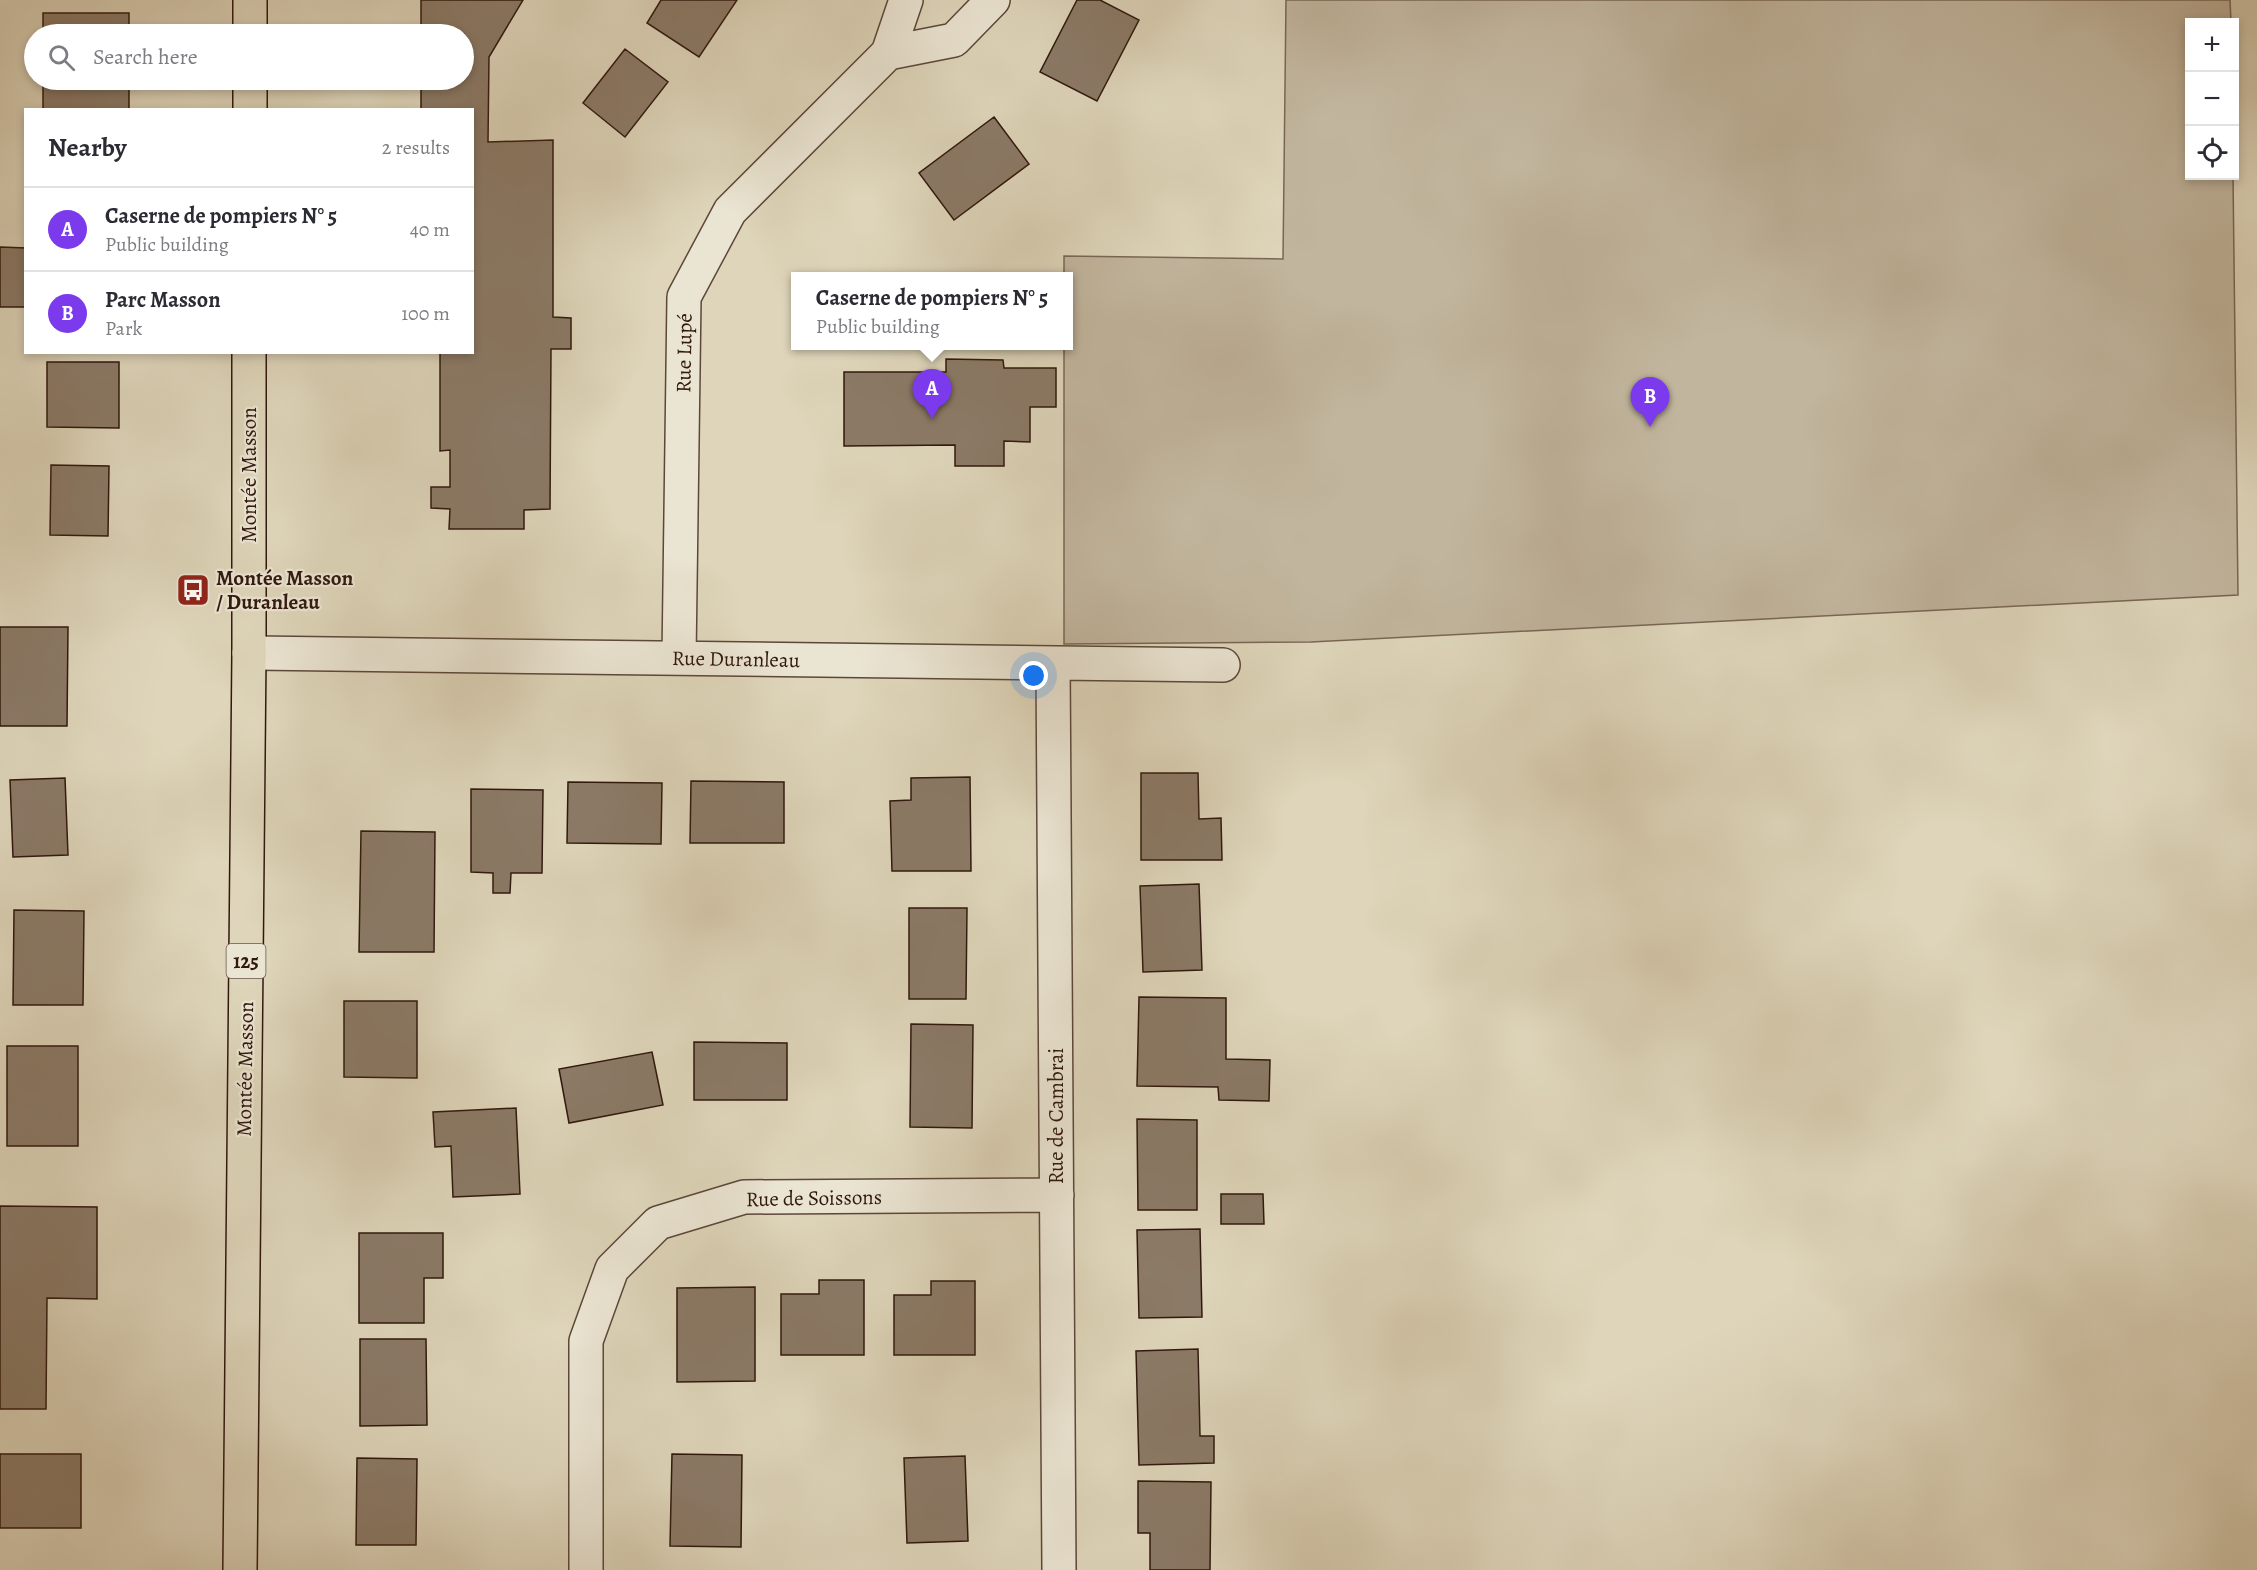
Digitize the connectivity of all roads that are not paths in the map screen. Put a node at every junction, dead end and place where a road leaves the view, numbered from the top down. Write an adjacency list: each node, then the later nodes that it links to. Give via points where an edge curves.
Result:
1 (250, 0): 4 (main road)
2 (906, 0): 5 (street, Rue Lupé)
3 (993, 0): 5 (street, via 954,40)
4 (250, 24)
5 (888, 53): 10 (street, Rue Lupé, via 730,211 684,297)
6 (250, 90): 7 (main road)
7 (250, 108)
8 (249, 354): 9 (main road, Montée Masson / 125)
9 (249, 653): 10 (street, Rue Duranleau); 14 (main road, Montée Masson / 125)
10 (679, 658): 11 (street, Rue Duranleau)
11 (1053, 663): 12 (street, Rue Duranleau); 13 (street, Rue de Cambrai)
12 (1223, 665)
13 (1057, 1195): 15 (street, Rue de Soissons, via 744,1197 658,1223 612,1269 586,1341); 16 (street, Rue de Cambrai)
14 (240, 1570)
15 (586, 1570)
16 (1059, 1570)

